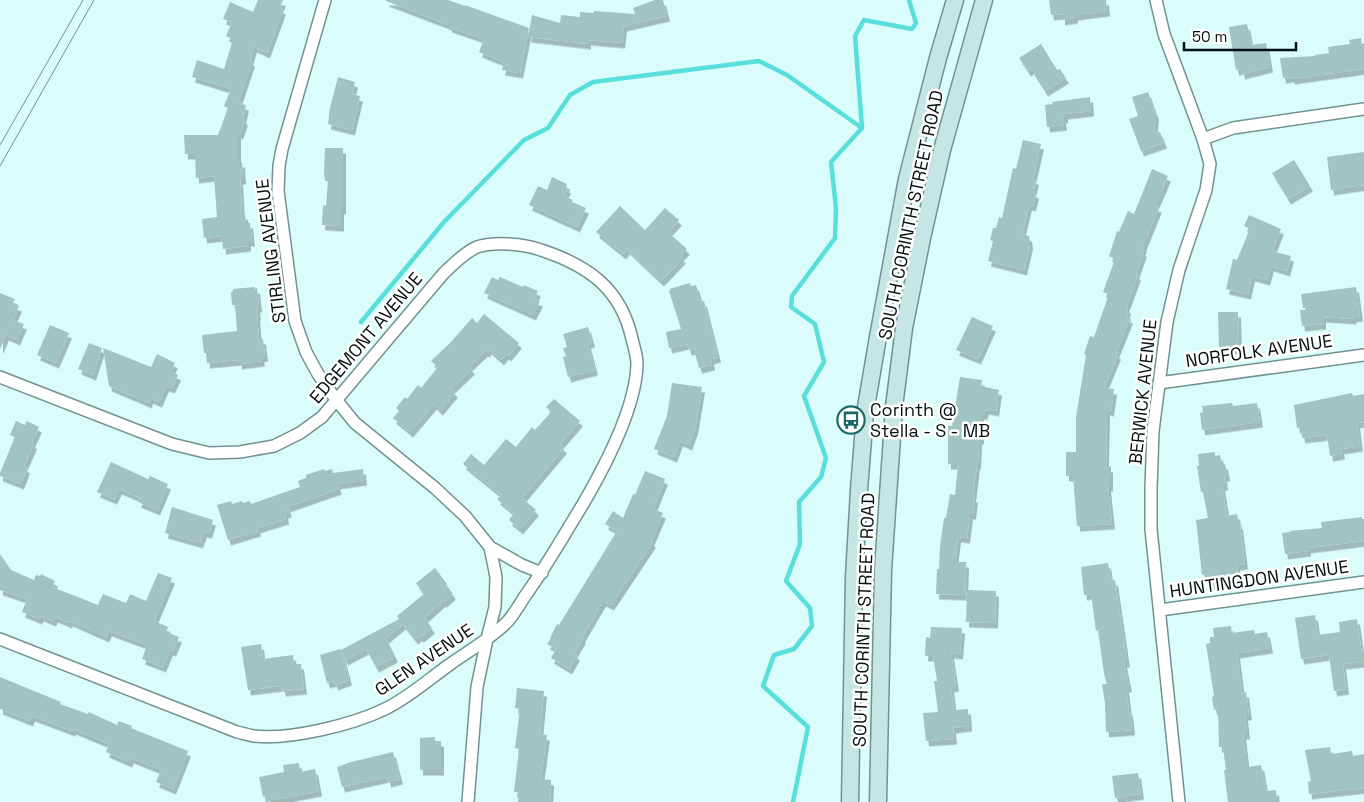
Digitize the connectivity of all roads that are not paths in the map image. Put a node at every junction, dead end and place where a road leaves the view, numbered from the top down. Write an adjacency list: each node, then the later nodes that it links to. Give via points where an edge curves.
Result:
1 (325, 0): 11 (street, STIRLING AVENUE, via 282,148 278,191 295,321 306,352)
2 (955, 0): 19 (main road, SOUTH CORINTH STREET ROAD, via 907,179 866,413 854,577)
3 (984, 0): 20 (main road, SOUTH CORINTH STREET ROAD, via 942,150 904,328 894,407 883,570)
4 (1156, 0): 6 (street, BERWICK AVENUE, via 1164,34)
5 (1364, 109): 6 (street, via 1233,128)
6 (1203, 139): 10 (street, BERWICK AVENUE, via 1210,164 1206,190 1179,270 1167,322)
7 (606, 286): 11 (street, EDGEMONT AVENUE, via 584,268 534,247 500,244 476,248 443,274); 13 (street, GLEN AVENUE, via 629,327 637,362 633,395 598,478)
8 (1364, 355): 10 (street, NORFOLK AVENUE)
9 (0, 377): 11 (street, EDGEMONT AVENUE, via 172,444 209,453 274,446 322,418)
10 (1159, 383): 15 (street, BERWICK AVENUE, via 1153,431 1151,530)
11 (337, 401): 12 (street, STIRLING AVENUE, via 355,423 465,516)
12 (490, 548): 13 (street, STIRLING AVENUE); 17 (street, STIRLING AVENUE, via 496,577 495,607)
13 (542, 573): 17 (street, GLEN AVENUE, via 508,620)
14 (1364, 582): 15 (street, HUNTINGDON AVENUE)
15 (1160, 610): 21 (street, BERWICK AVENUE)
16 (0, 639): 17 (street, GLEN AVENUE, via 253,736 305,733 344,724 385,709)
17 (487, 639): 18 (street, STIRLING AVENUE, via 477,687)
18 (468, 802)
19 (850, 802)
20 (878, 802)
21 (1179, 802)

